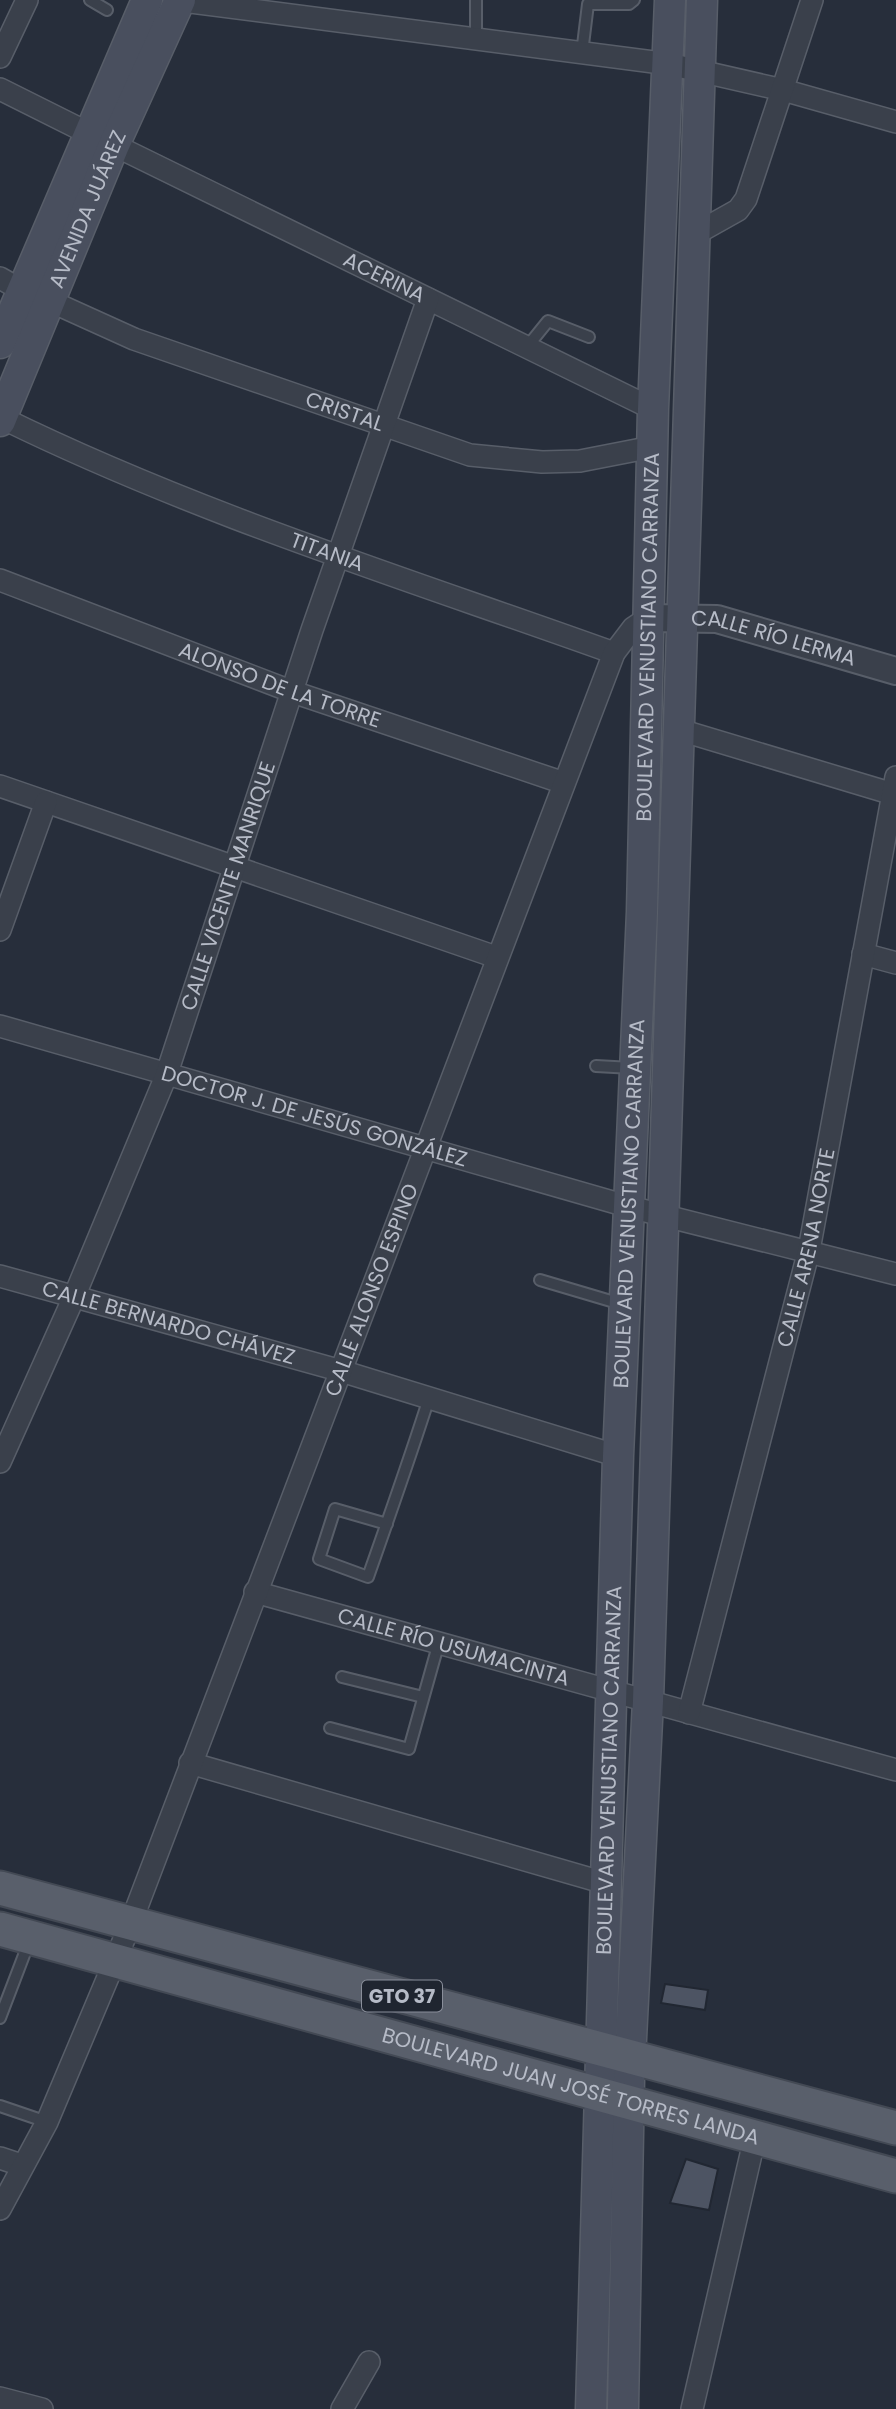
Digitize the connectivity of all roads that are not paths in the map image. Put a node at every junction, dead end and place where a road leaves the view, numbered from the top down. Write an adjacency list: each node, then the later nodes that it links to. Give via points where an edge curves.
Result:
1 (27, 0): 13 (street)
2 (90, 0): 10 (lane)
3 (147, 0): 19 (main road, AVENIDA JUÁREZ)
4 (476, 0): 11 (lane)
5 (634, 0): 12 (lane, via 629,4 588,4)
6 (670, 0): 14 (main road, BOULEVARD VENUSTIANO CARRANZA)
7 (702, 0): 15 (main road, BOULEVARD VENUSTIANO CARRANZA)
8 (812, 0): 17 (street)
9 (178, 1): 11 (street); 19 (main road, AVENIDA JUÁREZ)
10 (107, 10)
11 (475, 39): 12 (street)
12 (582, 53): 14 (street)
13 (0, 57)
14 (669, 64): 15 (street); 27 (main road, BOULEVARD VENUSTIANO CARRANZA)
15 (702, 71): 17 (street); 20 (main road, BOULEVARD VENUSTIANO CARRANZA)
16 (0, 89): 19 (street, ACERINA)
17 (783, 90): 18 (street); 20 (street, via 746,199 738,210)
18 (896, 122)
19 (101, 139): 21 (main road, AVENIDA JUÁREZ); 22 (street, ACERINA); 23 (main road, AVENIDA JUÁREZ)
20 (697, 233): 33 (main road, BOULEVARD VENUSTIANO CARRANZA)
21 (10, 284): 25 (main road, AVENIDA JUÁREZ)
22 (428, 299): 26 (street, ACERINA); 29 (street, CALLE VICENTE MANRIQUE)
23 (50, 301): 28 (main road, AVENIDA JUÁREZ); 29 (street, CRISTAL, via 134,339)
24 (589, 337): 26 (lane, via 548,321)
25 (0, 343)
26 (527, 347): 27 (street, ACERINA)
27 (653, 409): 30 (main road, BOULEVARD VENUSTIANO CARRANZA)
28 (1, 419): 31 (street, TITANIA, via 118,473)
29 (385, 428): 30 (street, CRISTAL, via 471,455 506,460 580,461); 31 (street, CALLE VICENTE MANRIQUE)
30 (652, 446): 34 (main road, BOULEVARD VENUSTIANO CARRANZA)
31 (341, 555): 35 (street, TITANIA); 37 (street, CALLE VICENTE MANRIQUE)
32 (0, 580): 37 (street, ALONSO DE LA TORRE)
33 (683, 617): 34 (street, CALLE RÍO LERMA); 36 (street, CALLE RÍO LERMA, via 717,619); 38 (main road, BOULEVARD VENUSTIANO CARRANZA)
34 (648, 618): 35 (street, via 633,628); 50 (main road, BOULEVARD VENUSTIANO CARRANZA)
35 (614, 653): 39 (street, CALLE ALONSO ESPINO)
36 (896, 671)
37 (293, 692): 39 (street, ALONSO DE LA TORRE); 43 (street, CALLE VICENTE MANRIQUE)
38 (680, 730): 40 (street); 54 (main road, BOULEVARD VENUSTIANO CARRANZA)
39 (564, 783): 46 (street, CALLE ALONSO ESPINO)
40 (894, 785): 45 (street, CALLE ARENA NORTE)
41 (0, 786): 42 (street)
42 (46, 802): 43 (street); 44 (street)
43 (236, 866): 46 (street); 51 (street, CALLE VICENTE MANRIQUE)
44 (0, 930)
45 (863, 954): 47 (street); 55 (street, CALLE ARENA NORTE)
46 (496, 957): 52 (street, CALLE ALONSO ESPINO)
47 (896, 962)
48 (0, 1026): 51 (street, DOCTOR J. DE JESÚS GONZÁLEZ)
49 (596, 1066): 50 (lane)
50 (634, 1068): 53 (main road, BOULEVARD VENUSTIANO CARRANZA)
51 (166, 1076): 52 (street, DOCTOR J. DE JESÚS GONZÁLEZ); 59 (street, CALLE VICENTE MANRIQUE)
52 (424, 1149): 53 (street, DOCTOR J. DE JESÚS GONZÁLEZ); 61 (street, CALLE ALONSO ESPINO)
53 (630, 1207): 54 (street, DOCTOR J. DE JESÚS GONZÁLEZ); 60 (main road, BOULEVARD VENUSTIANO CARRANZA)
54 (662, 1215): 55 (street, DOCTOR J. DE JESÚS GONZÁLEZ); 71 (main road, BOULEVARD VENUSTIANO CARRANZA)
55 (809, 1250): 56 (street, DOCTOR J. DE JESÚS GONZÁLEZ); 72 (street, CALLE ARENA NORTE)
56 (896, 1274)
57 (0, 1276): 59 (street, CALLE BERNARDO CHÁVEZ)
58 (540, 1280): 60 (lane)
59 (74, 1297): 61 (street, CALLE BERNARDO CHÁVEZ); 64 (street, CALLE VICENTE MANRIQUE)
60 (625, 1305): 63 (main road, BOULEVARD VENUSTIANO CARRANZA)
61 (338, 1370): 62 (street, CALLE BERNARDO CHÁVEZ); 66 (street, CALLE ALONSO ESPINO)
62 (429, 1398): 63 (street, CALLE BERNARDO CHÁVEZ); 65 (lane)
63 (618, 1457): 69 (main road, BOULEVARD VENUSTIANO CARRANZA)
64 (0, 1462)
65 (387, 1524): 65 (lane, via 369,1577 318,1559 335,1509)
66 (255, 1592): 67 (street, CALLE RÍO USUMACINTA); 74 (street, CALLE ALONSO ESPINO)
67 (439, 1642): 69 (street, CALLE RÍO USUMACINTA); 70 (lane)
68 (342, 1677): 70 (lane)
69 (613, 1690): 71 (street, CALLE RÍO USUMACINTA); 76 (main road, BOULEVARD VENUSTIANO CARRANZA)
70 (423, 1697): 73 (lane, via 409,1748)
71 (648, 1701): 72 (street, CALLE RÍO USUMACINTA); 82 (main road, BOULEVARD VENUSTIANO CARRANZA)
72 (689, 1713): 75 (street, CALLE RÍO USUMACINTA)
73 (330, 1728)
74 (190, 1763): 76 (street); 78 (street, CALLE ALONSO ESPINO)
75 (896, 1770)
76 (605, 1883): 82 (main road, BOULEVARD VENUSTIANO CARRANZA)
77 (0, 1888): 78 (main road, BOULEVARD JUAN JOSÉ TORRES LANDA / GTO 37)
78 (130, 1925): 80 (street, CALLE ALONSO ESPINO); 82 (main road, BOULEVARD JUAN JOSÉ TORRES LANDA / GTO 37)
79 (15, 1933): 80 (main road, BOULEVARD JUAN JOSÉ TORRES LANDA / GTO 37); 81 (lane)
80 (115, 1961): 83 (main road, BOULEVARD JUAN JOSÉ TORRES LANDA / GTO 37); 85 (street, CALLE ALONSO ESPINO)
81 (0, 2018)
82 (616, 2052): 83 (main road, BOULEVARD VENUSTIANO CARRANZA); 86 (main road, BOULEVARD JUAN JOSÉ TORRES LANDA / GTO 37)
83 (614, 2098): 87 (main road, BOULEVARD JUAN JOSÉ TORRES LANDA / GTO 37); 96 (main road, BOULEVARD VENUSTIANO CARRANZA); 97 (main road, BOULEVARD VENUSTIANO CARRANZA)
84 (0, 2106): 85 (lane)
85 (47, 2122): 89 (street, CALLE ALONSO ESPINO)
86 (896, 2128)
87 (755, 2137): 90 (main road, BOULEVARD JUAN JOSÉ TORRES LANDA / GTO 37); 98 (street)
88 (0, 2158): 89 (street)
89 (21, 2165): 91 (street, CALLE ALONSO ESPINO)
90 (896, 2176)
91 (0, 2209)
92 (369, 2362): 95 (street)
93 (0, 2398): 94 (street)
94 (42, 2409)
95 (342, 2409)
96 (591, 2409)
97 (623, 2409)
98 (692, 2409)

